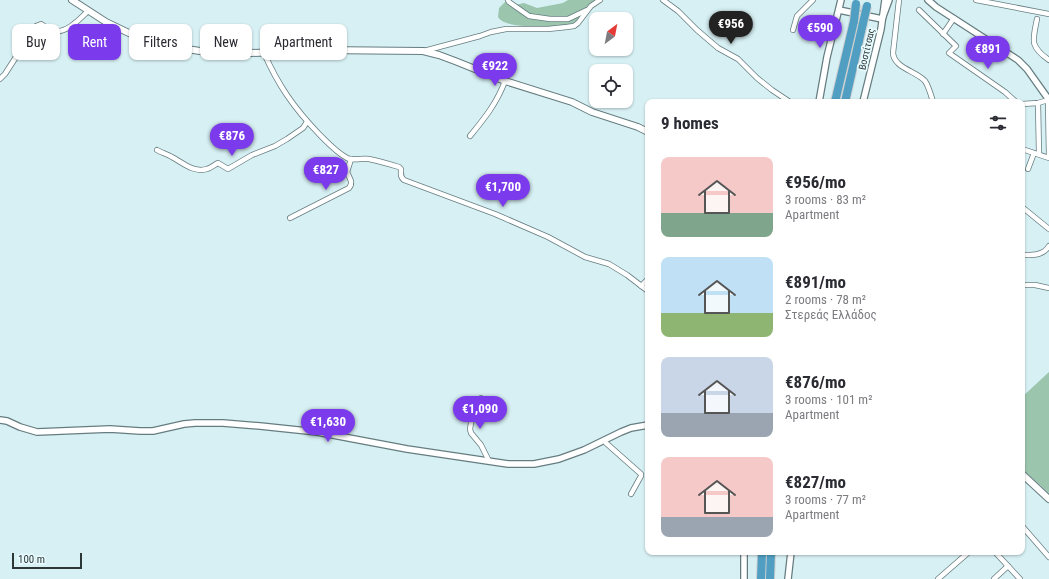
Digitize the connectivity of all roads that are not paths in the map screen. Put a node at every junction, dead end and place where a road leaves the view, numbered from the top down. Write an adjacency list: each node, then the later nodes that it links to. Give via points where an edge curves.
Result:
1 (72, 0): 17 (main road)
2 (508, 0): 14 (street, via 524,13 536,17 568,19)
3 (600, 0): 14 (street)
4 (663, 0): 31 (street, via 718,48 738,59 757,78)
5 (813, 0): 22 (street, via 797,16)
6 (841, 0): 15 (street)
7 (885, 0): 20 (street, Βοστίτσας)
8 (889, 0): 20 (street)
9 (899, 0): 36 (street, via 894,57 899,64 924,81)
10 (928, 0): 19 (street)
11 (977, 0): 18 (street)
12 (857, 2): 33 (highway, bridge)
13 (867, 3): 34 (highway, bridge)
14 (588, 10): 25 (street, via 574,26 506,29)
15 (839, 10): 20 (street); 32 (street, via 828,50)
16 (919, 10): 23 (street)
17 (88, 11): 26 (main road, via 122,30 173,46 200,52); 29 (street, via 65,30 53,31 44,25 36,26)
18 (1049, 14)
19 (954, 18): 23 (street); 38 (street, via 1022,62)
20 (882, 19): 35 (street, Βοστίτσας)
21 (1037, 19): 28 (street, via 1034,45 1039,53)
22 (792, 30)
23 (944, 34): 37 (street, via 956,46 949,53)
24 (347, 50): 25 (main road)
25 (423, 51): 30 (main road)
26 (260, 53)
27 (267, 60): 41 (street, via 278,82)
28 (1049, 60)
29 (0, 79)
30 (505, 81): 42 (main road, via 572,102 592,112); 43 (street, via 495,104)
31 (786, 99)
32 (820, 99)
33 (836, 99)
34 (847, 99)
35 (864, 99)
36 (932, 99)
37 (1013, 99)
38 (1049, 100): 39 (street); 47 (street)
39 (1038, 103): 40 (street); 46 (street)
40 (1025, 104)
41 (307, 122): 45 (street, via 287,139 228,169 218,163 209,169 196,170); 48 (street, via 340,154)
42 (645, 130)
43 (470, 136)
44 (1025, 149): 46 (street)
45 (157, 150)
46 (1036, 154): 47 (street); 49 (street)
47 (1049, 158)
48 (351, 159): 51 (street, via 347,172 352,183 349,188); 57 (street, via 368,159 398,167 404,180 535,231 585,257 614,267)
49 (1028, 169)
50 (1025, 209): 52 (street)
51 (290, 218)
52 (1049, 229)
53 (1049, 246): 54 (street, via 1042,253)
54 (1025, 255)
55 (645, 282): 57 (street)
56 (1025, 285): 58 (street)
57 (641, 286): 59 (street)
58 (1049, 288)
59 (645, 289)
60 (481, 398): 64 (street, via 470,429)
61 (0, 420): 64 (street, via 37,432 110,429 153,431 195,423 260,426 317,432)
62 (645, 426): 63 (street, via 626,430)
63 (604, 440): 64 (street, via 584,450 546,462 508,464); 66 (street, via 640,474)
64 (488, 461)
65 (1025, 477): 67 (main road)
66 (631, 494)
67 (1049, 499)
68 (1025, 529): 75 (street)
69 (744, 555): 77 (street)
70 (762, 555): 78 (highway)
71 (771, 555): 79 (highway)
72 (791, 555): 80 (street)
73 (966, 555): 81 (street)
74 (999, 555): 76 (street)
75 (1049, 557)
76 (1008, 566): 82 (street); 83 (street)
77 (744, 579)
78 (761, 579)
79 (770, 579)
80 (788, 579)
81 (938, 579)
82 (994, 579)
83 (1020, 579)

